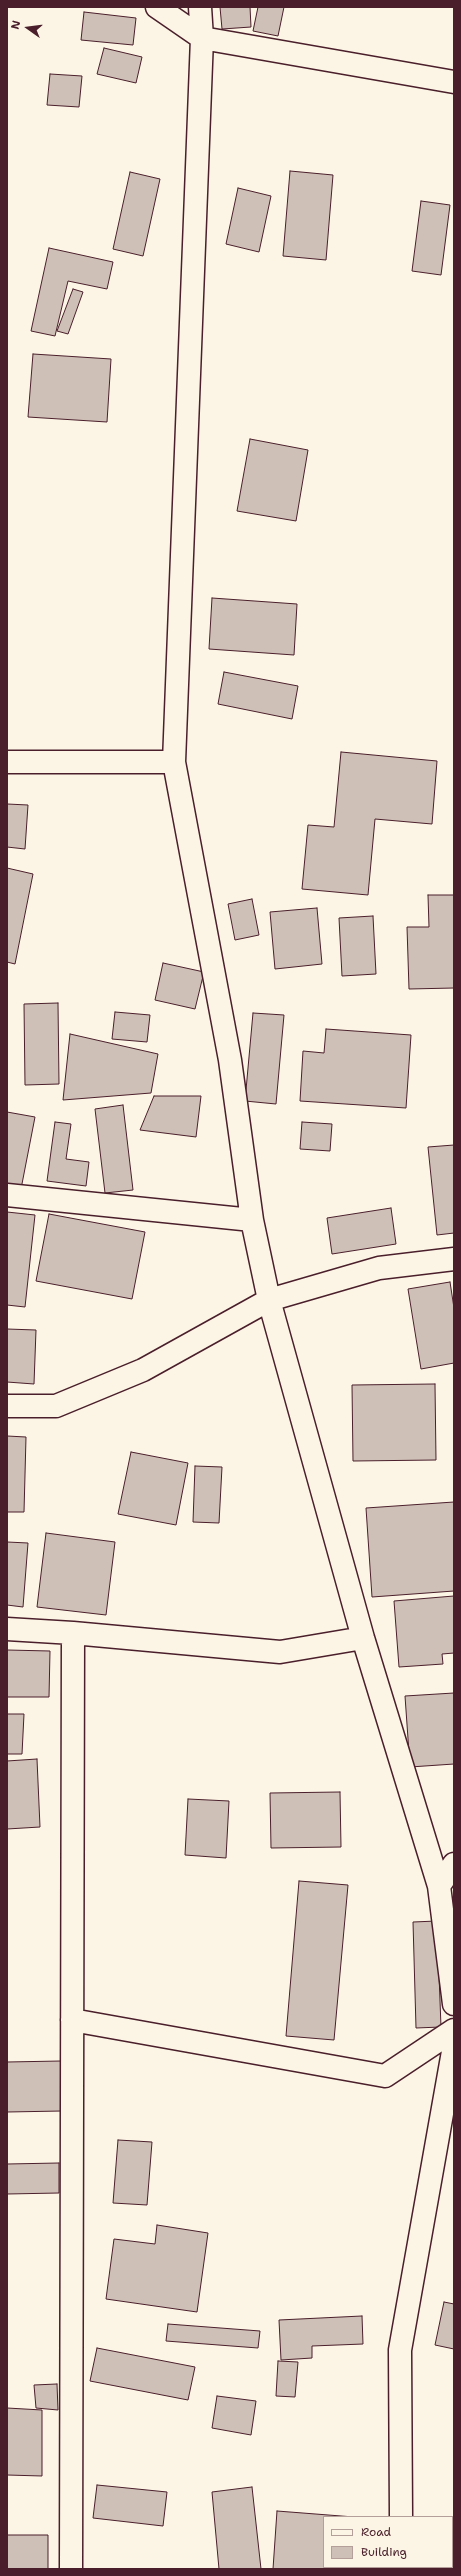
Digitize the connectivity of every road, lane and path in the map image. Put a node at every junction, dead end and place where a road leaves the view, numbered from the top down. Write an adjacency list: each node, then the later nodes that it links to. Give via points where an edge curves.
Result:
1 (157, 7): 3 (street)
2 (200, 7): 3 (street)
3 (202, 38): 4 (street); 6 (street)
4 (454, 82)
5 (7, 762): 6 (street)
6 (174, 762): 8 (street, via 230,1060)
7 (7, 1195): 8 (street)
8 (252, 1220): 10 (street)
9 (454, 1259): 10 (street, via 379,1268)
10 (269, 1300): 11 (street, via 143,1370 56,1406); 14 (street)
11 (7, 1406)
12 (7, 1629): 13 (street)
13 (73, 1633): 14 (street, via 280,1652); 18 (street)
14 (364, 1638): 16 (street)
15 (454, 1864): 16 (street)
16 (439, 1886): 17 (street)
17 (454, 2004)
18 (72, 2020): 19 (street, via 385,2076); 22 (street)
19 (454, 2030)
20 (454, 2046): 21 (street, via 400,2350)
21 (401, 2516)
22 (72, 2569)

